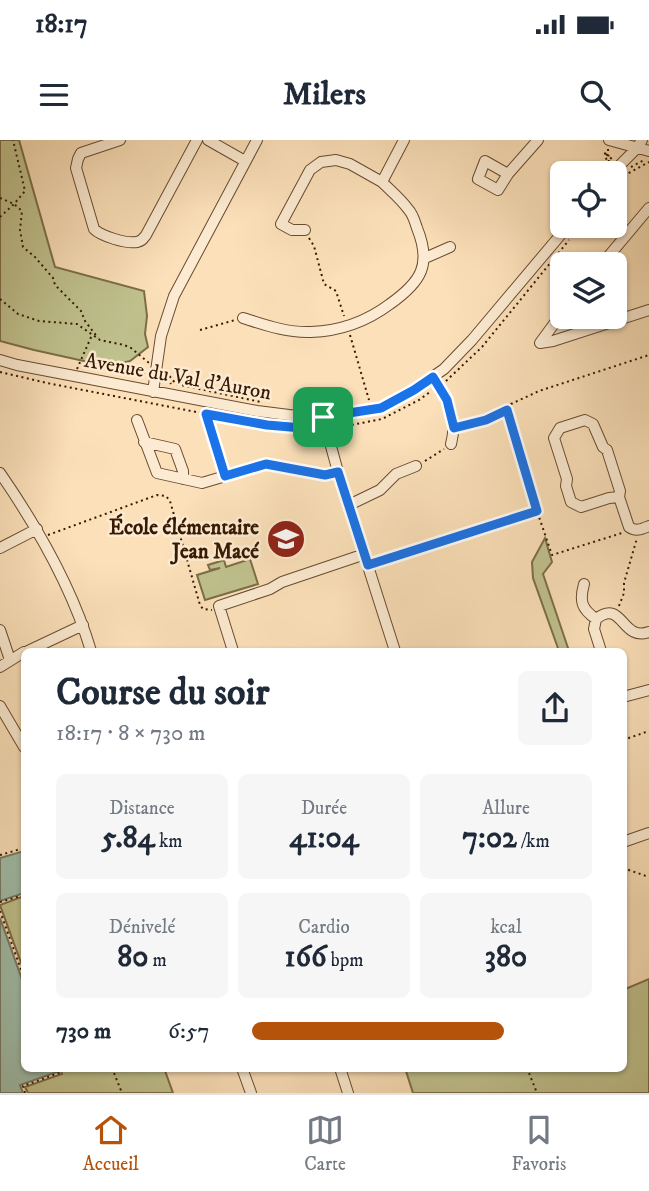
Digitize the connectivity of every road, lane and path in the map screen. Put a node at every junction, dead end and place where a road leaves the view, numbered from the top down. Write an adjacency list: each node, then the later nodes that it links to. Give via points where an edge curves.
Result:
1 (13, 140): 20 (path, via 25,191)
2 (120, 140): 3 (street, via 81,153 76,168 94,229 134,242 146,235)
3 (197, 140)
4 (208, 140): 12 (street)
5 (257, 140): 12 (street)
6 (404, 140): 18 (street)
7 (538, 140): 17 (street)
8 (611, 141): 9 (street); 13 (path, via 604,150); 14 (path)
9 (639, 144): 10 (street); 15 (street)
10 (649, 151)
11 (649, 158): 16 (path)
12 (245, 161): 42 (street, via 174,296)
13 (607, 161)
14 (608, 161)
15 (623, 161)
16 (627, 170)
17 (508, 174)
18 (382, 182): 23 (street, via 350,164 321,162 310,170 281,225); 28 (street, via 410,211)
19 (0, 198): 20 (path)
20 (14, 204): 22 (path); 38 (path, via 22,211 23,247 81,311)
21 (649, 208): 27 (street)
22 (0, 216)
23 (305, 230): 33 (path, via 324,284 337,291)
24 (562, 238): 45 (street, Avenue du Val d'Auron)
25 (562, 238): 45 (path, via 479,344 447,375)
26 (450, 247): 28 (street)
27 (612, 252)
28 (425, 258): 33 (street, via 414,284 398,299)
29 (0, 299): 37 (path, via 18,314 77,324)
30 (649, 310): 31 (street)
31 (627, 317)
32 (243, 318): 33 (street, via 282,330); 36 (path)
33 (348, 327): 47 (path)
34 (550, 329): 35 (street, via 540,343)
35 (590, 329)
36 (200, 330)
37 (92, 334): 38 (path); 43 (path)
38 (98, 338): 42 (path, via 131,348)
39 (649, 355): 49 (path, via 529,395)
40 (0, 360): 46 (street, Avenue du Val d'Auron)
41 (0, 368): 54 (path, via 302,425)
42 (156, 368): 46 (street); 48 (path, via 163,368 176,384)
43 (77, 370)
44 (0, 372): 50 (path)
45 (435, 379): 51 (street, Avenue du Val d'Auron, via 381,408); 53 (street, via 447,400); 54 (path, via 416,397 380,416 345,423)
46 (153, 391): 51 (street, Avenue du Val d'Auron, via 257,411)
47 (370, 401)
48 (264, 402)
49 (507, 410): 53 (path); 64 (path)
50 (206, 414): 54 (path, via 302,428); 60 (path)
51 (323, 417): 54 (street)
52 (137, 420): 55 (street)
53 (454, 428): 56 (street)
54 (328, 437): 58 (street)
55 (144, 442): 61 (street, via 157,473); 61 (street, via 175,449)
56 (451, 444): 57 (path)
57 (416, 466): 63 (street)
58 (338, 472): 60 (street, via 325,475 266,464); 63 (street)
59 (0, 473): 66 (street)
60 (225, 476): 61 (street, via 202,483)
61 (183, 479)
62 (619, 497): 62 (street, via 581,507 571,502 554,438 560,429 584,420 593,424 607,450); 65 (street, via 629,527)
63 (349, 505): 68 (street)
64 (537, 511): 65 (path, via 552,555); 69 (path)
65 (640, 529): 72 (path)
66 (38, 533): 67 (street); 71 (path, via 166,496 200,605); 74 (street)
67 (0, 548)
68 (365, 554): 69 (street); 71 (street, via 219,606)
69 (368, 565): 80 (street)
70 (584, 584): 73 (street, via 585,611)
71 (220, 610): 79 (street)
72 (616, 615): 73 (street, via 609,612); 76 (street, via 633,632)
73 (596, 619): 81 (street)
74 (83, 625): 77 (street); 78 (street)
75 (0, 630): 83 (street)
76 (649, 632)
77 (34, 648)
78 (90, 648)
79 (232, 648)
80 (394, 648)
81 (600, 648)
82 (21, 654): 83 (street)
83 (10, 660): 84 (street)
84 (0, 667)
85 (649, 690): 86 (street)
86 (627, 696)
87 (0, 706): 90 (street)
88 (649, 731): 89 (path)
89 (627, 739)
90 (21, 742)
91 (649, 833): 92 (street)
92 (627, 841)
93 (21, 849): 94 (path)
94 (0, 855)
95 (627, 869): 96 (path)
96 (649, 877)
97 (21, 896): 98 (path)
98 (0, 902)
99 (0, 911): 100 (path)
100 (21, 970)
101 (59, 1072): 106 (path, via 23,1086)
102 (114, 1072): 107 (path)
103 (243, 1072): 108 (street)
104 (341, 1072): 109 (street)
105 (529, 1072): 110 (path)
106 (25, 1093)
107 (122, 1093)
108 (251, 1093)
109 (348, 1093)
110 (537, 1093)

